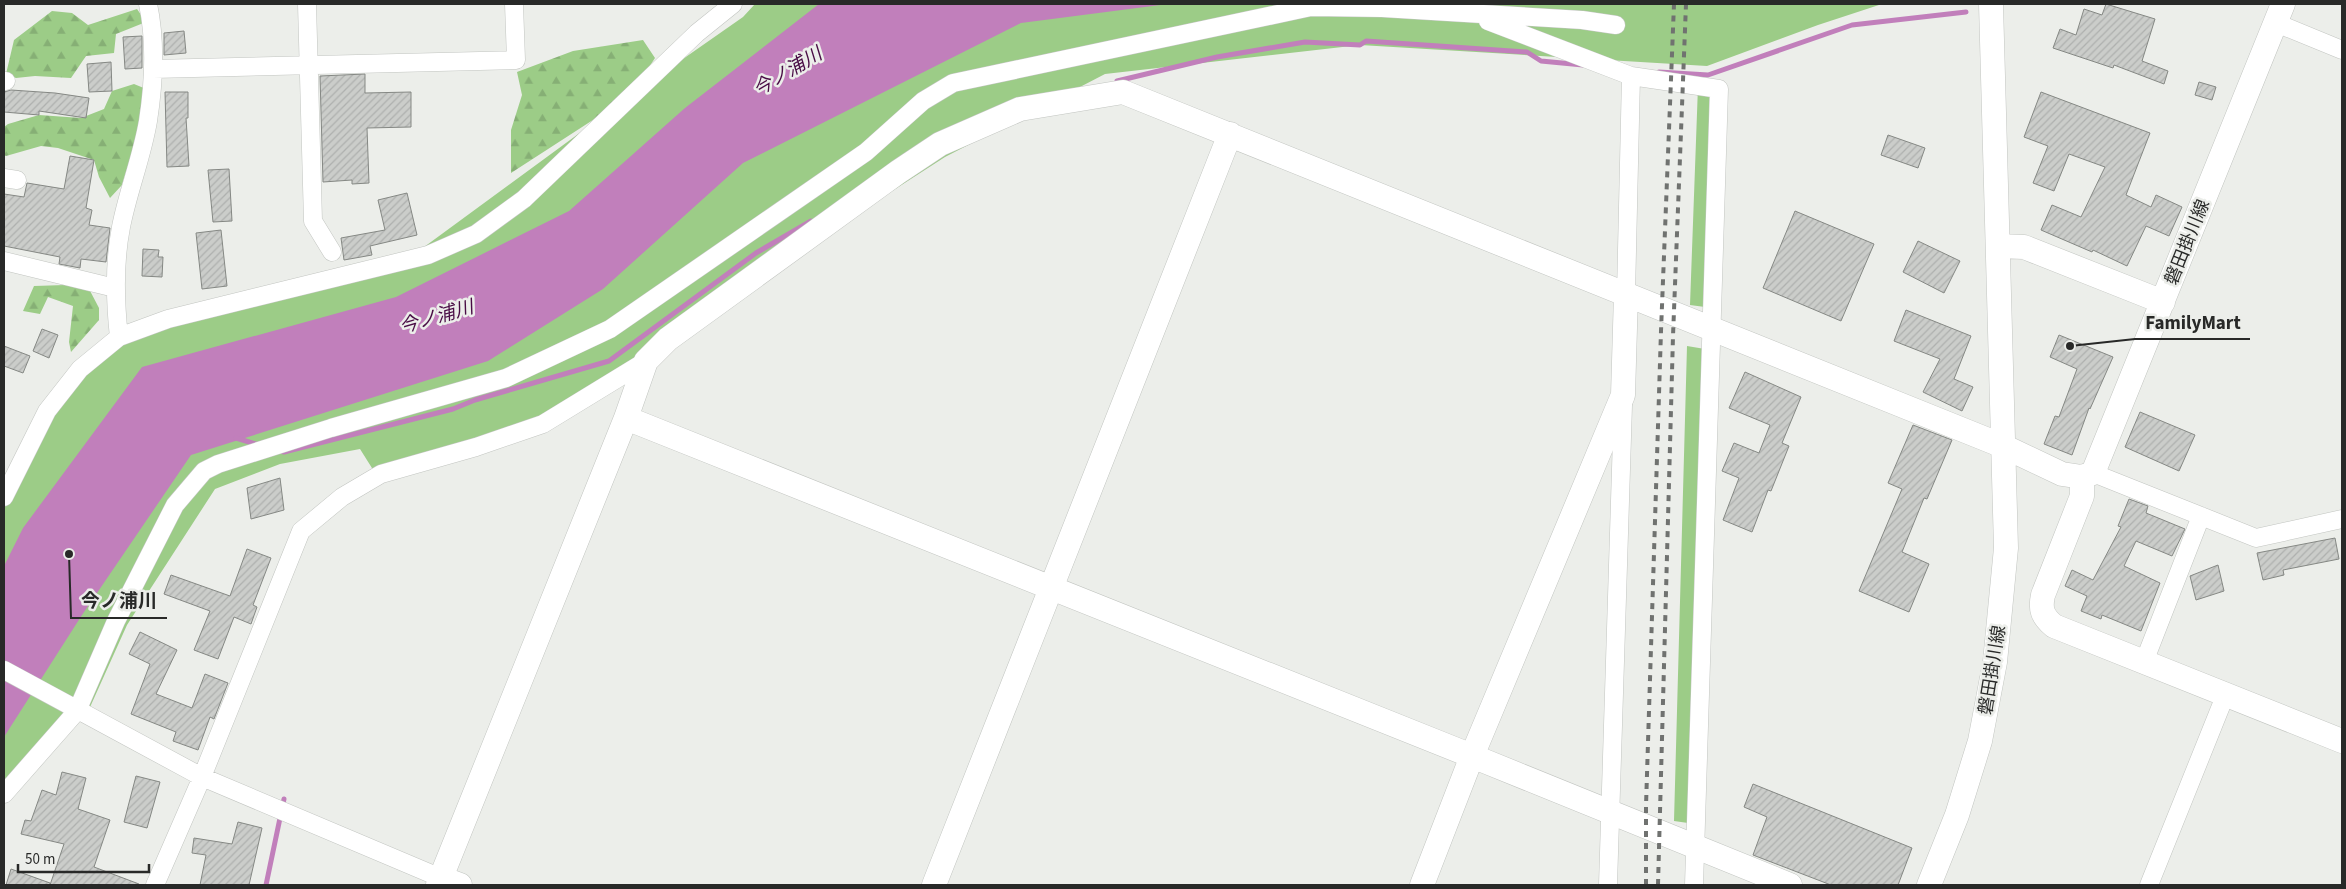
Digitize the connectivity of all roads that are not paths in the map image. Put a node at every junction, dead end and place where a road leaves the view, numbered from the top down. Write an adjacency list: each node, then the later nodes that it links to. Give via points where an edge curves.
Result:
1 (148, 4): 11 (street, via 154,31)
2 (307, 4): 10 (street)
3 (514, 4): 10 (street, via 516,60)
4 (733, 4): 21 (street, via 643,83 524,199 476,234 428,256 168,319)
5 (1991, 4): 14 (street, 磐田掛川線)
6 (2280, 13): 9 (street); 19 (street, 磐田掛川線)
7 (1471, 15): 8 (street, via 1582,20); 12 (street); 34 (street, via 1382,8 1311,7 953,83 923,101 866,152 610,329 506,378 331,428 204,471 175,505 116,621)
8 (1616, 25)
9 (2342, 50)
10 (309, 65): 11 (street); 15 (street, via 313,221)
11 (152, 69): 17 (street, via 148,121 120,228)
12 (1631, 76): 18 (street); 20 (street, via 1719,89)
13 (1230, 134): 18 (street); 22 (street, via 1123,92 1020,109 940,144 898,172 668,339); 30 (street)
14 (1998, 246): 19 (street, via 2024,247); 25 (street, 磐田掛川線)
15 (332, 252)
16 (4, 261): 17 (street)
17 (115, 288): 21 (street)
18 (1626, 294): 20 (street); 23 (street)
19 (2163, 302): 26 (street, 磐田掛川線)
20 (1712, 328): 25 (street); 40 (street)
21 (119, 337): 27 (street, via 80,369 47,412)
22 (646, 361): 24 (street); 37 (street, via 543,424 381,474 342,497 301,531)
23 (1623, 395): 36 (street); 39 (street)
24 (626, 418): 30 (street); 41 (street)
25 (2003, 446): 26 (street, via 2062,474); 48 (street, 磐田掛川線, via 2006,548 1995,662 1984,724 1969,779)
26 (2088, 475): 28 (street); 31 (street, 磐田掛川線, via 2040,608 2045,619 2054,626)
27 (4, 497)
28 (2201, 516): 29 (street, via 2256,538); 31 (street)
29 (2342, 519)
30 (1052, 589): 36 (street); 43 (street)
31 (2144, 662): 33 (street)
32 (4, 670): 34 (street)
33 (2225, 696): 35 (street); 49 (street)
34 (77, 710): 37 (street); 38 (street)
35 (2342, 742)
36 (1472, 756): 39 (street); 44 (street)
37 (202, 777): 41 (street); 42 (street)
38 (4, 794)
39 (1610, 811): 40 (street); 45 (street)
40 (1694, 846): 46 (street); 47 (street)
41 (446, 883)
42 (155, 885)
43 (934, 885)
44 (1422, 885)
45 (1608, 885)
46 (1694, 885)
47 (1790, 885)
48 (1929, 885)
49 (2149, 885)

